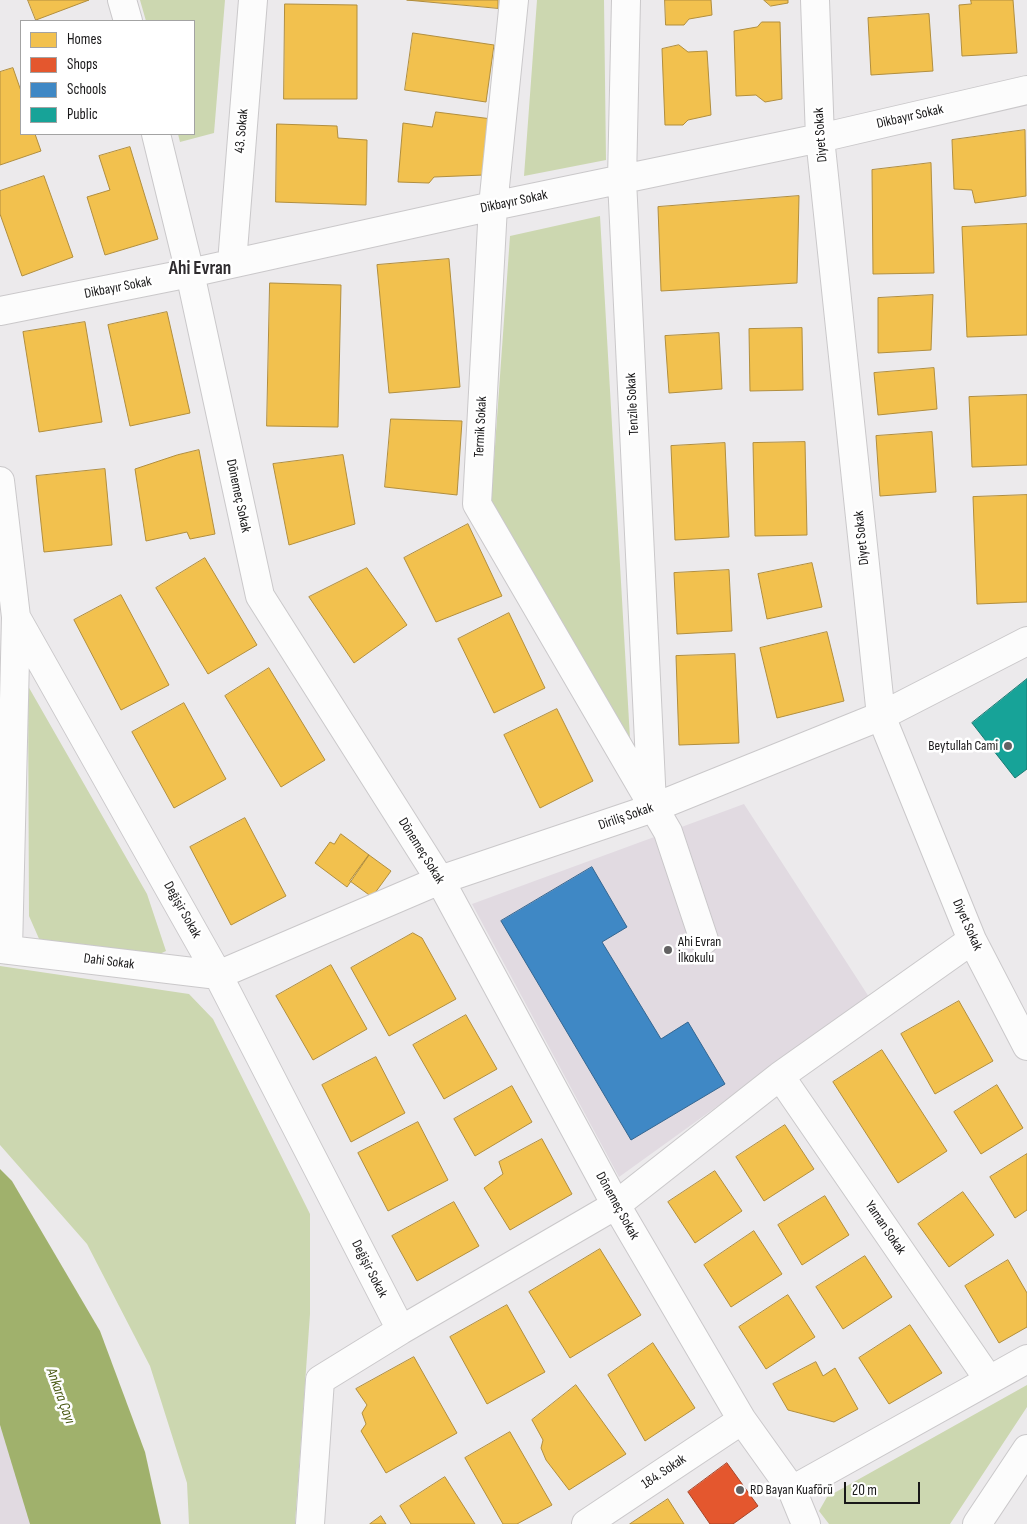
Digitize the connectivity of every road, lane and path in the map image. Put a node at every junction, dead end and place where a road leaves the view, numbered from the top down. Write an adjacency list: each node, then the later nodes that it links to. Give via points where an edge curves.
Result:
1 (122, 0): 6 (street)
2 (253, 0): 12 (street, 43. Sokak)
3 (514, 0): 11 (street, Termik Sokak)
4 (626, 0): 10 (street, Tenzile Sokak)
5 (815, 0): 9 (street, Diyet Sokak)
6 (128, 20)
7 (1027, 90): 9 (street, Dikbayır Sokak)
8 (156, 135): 13 (street, Dönemeç Sokak)
9 (820, 138): 10 (street, Dikbayır Sokak); 18 (street, Diyet Sokak)
10 (622, 180): 11 (street, Dikbayır Sokak); 19 (street, Tenzile Sokak)
11 (493, 206): 12 (street, Dikbayır Sokak); 19 (street, Termik Sokak, via 477,504)
12 (232, 263): 13 (street, Dikbayır Sokak)
13 (190, 273): 14 (street, Dikbayır Sokak); 20 (street, Dönemeç Sokak, via 260,596)
14 (0, 311)
15 (0, 482): 16 (street, Değişir Sokak)
16 (16, 617): 23 (street); 24 (street, Değişir Sokak)
17 (1027, 641): 18 (street, Diriliş Sokak)
18 (881, 716): 19 (street, Diriliş Sokak); 22 (street, Diyet Sokak)
19 (653, 808): 20 (street, Diriliş Sokak); 21 (street, Termik Sokak, via 668,832)
20 (440, 880): 24 (street, Diriliş Sokak); 27 (street, Dönemeç Sokak)
21 (704, 940)
22 (972, 940): 25 (street, Diyet Sokak); 26 (street)
23 (4, 949): 24 (street, Dahi Sokak)
24 (218, 975): 28 (street, Değişir Sokak)
25 (1025, 1034)
26 (780, 1076): 27 (street); 30 (street, Yaman Sokak)
27 (616, 1205): 28 (street); 31 (street, Dönemeç Sokak)
28 (401, 1330): 34 (street, via 320,1380)
29 (1027, 1359): 30 (street)
30 (989, 1380): 33 (street)
31 (742, 1420): 33 (street, Dönemeç Sokak); 35 (street, 184. Sokak)
32 (1027, 1449): 37 (street)
33 (792, 1490): 36 (street, Dönemeç Sokak)
34 (310, 1524)
35 (586, 1524)
36 (806, 1524)
37 (977, 1524)

